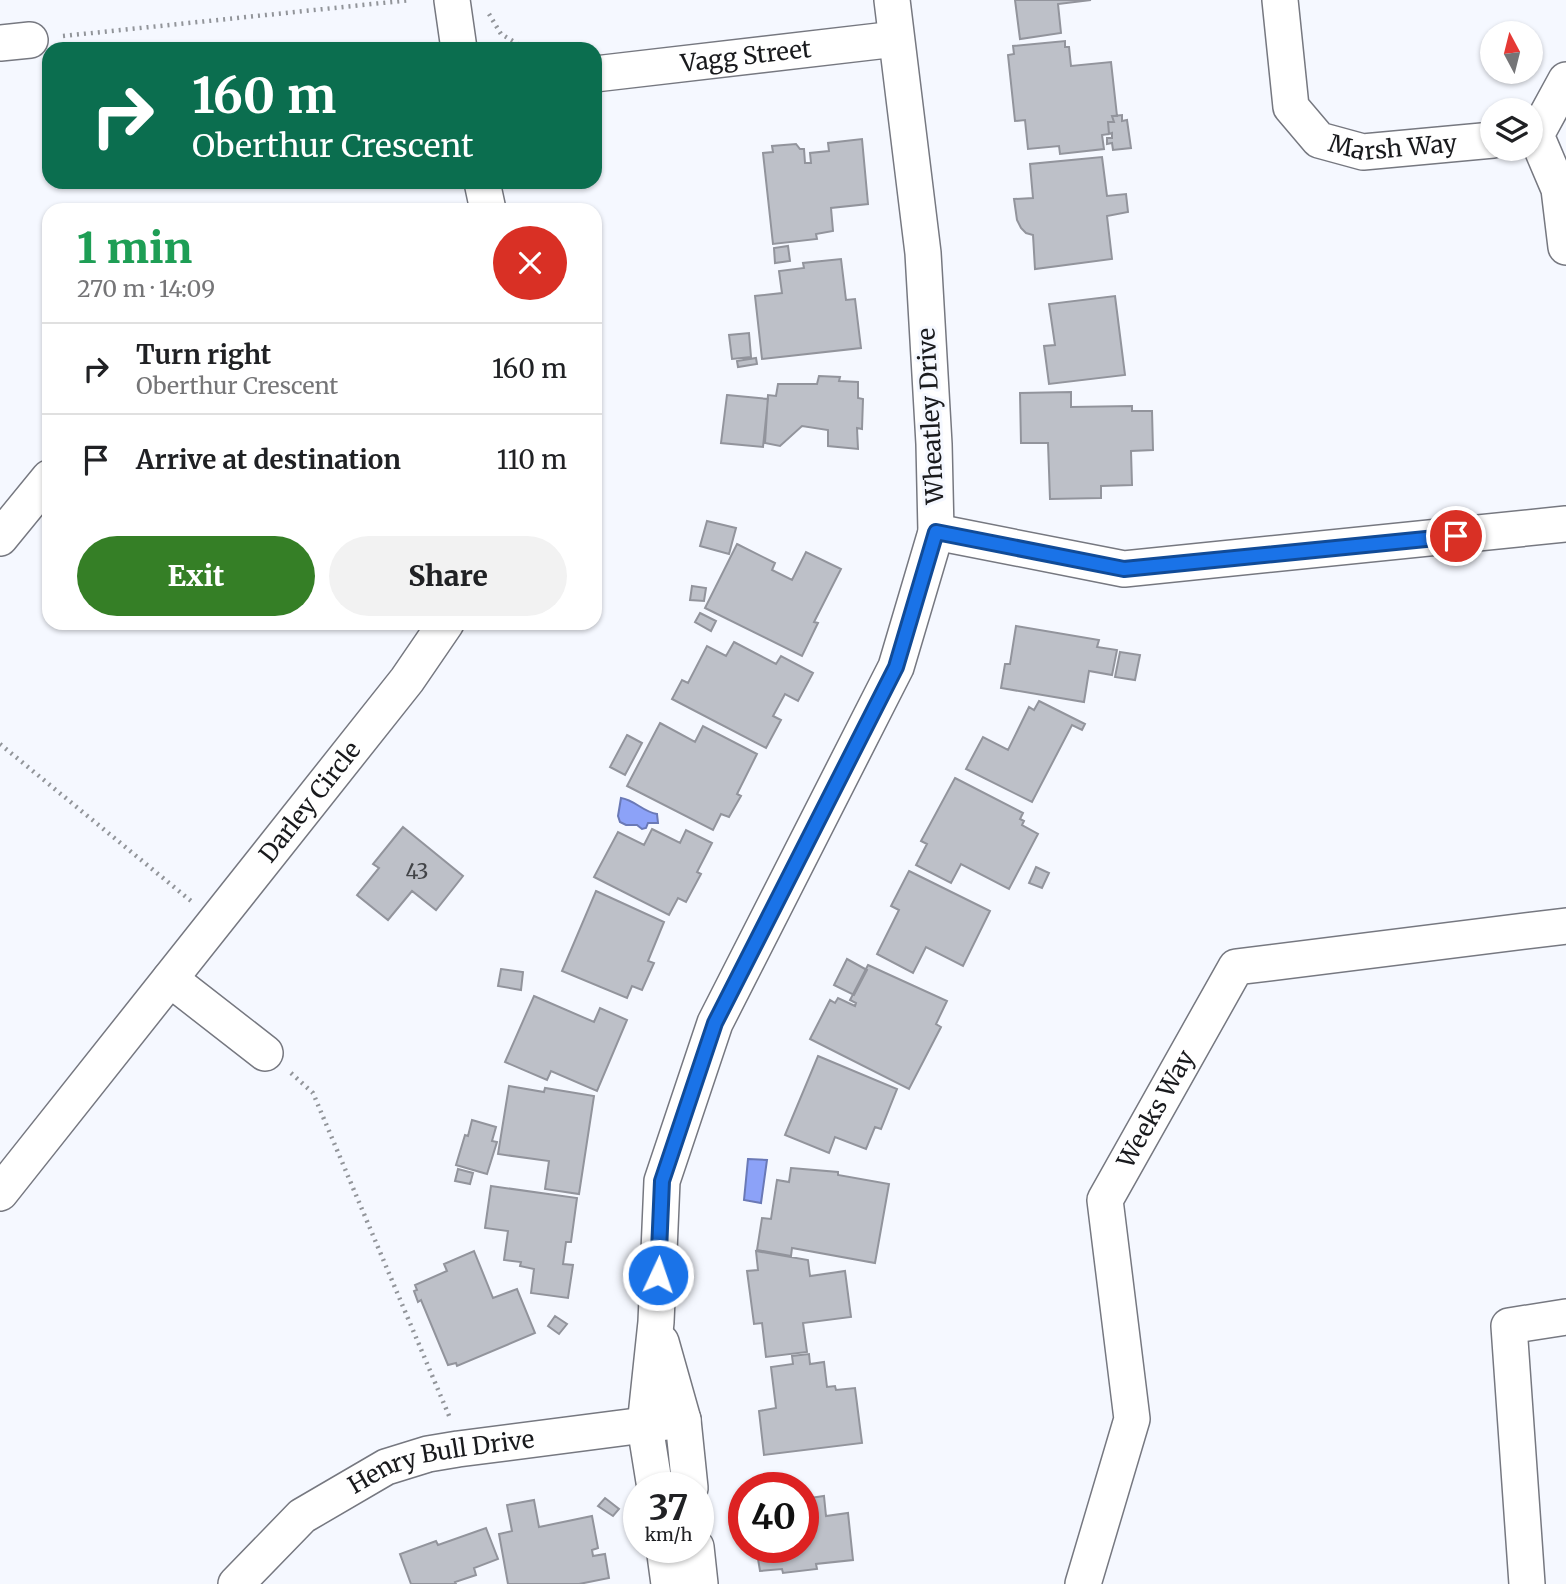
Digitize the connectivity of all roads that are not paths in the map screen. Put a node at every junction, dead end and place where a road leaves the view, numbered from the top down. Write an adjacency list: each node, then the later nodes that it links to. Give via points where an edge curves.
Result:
1 (452, 0): 5 (street)
2 (892, 0): 4 (street, Wheatley Drive)
3 (1280, 0): 9 (street, Marsh Way, via 1291,107 1319,140 1363,152)
4 (896, 39): 6 (street, Vagg Street); 14 (street, Wheatley Drive, via 923,253)
5 (457, 42)
6 (602, 73)
7 (1566, 80): 8 (street)
8 (1543, 119)
9 (1480, 141)
10 (1543, 156): 11 (street, via 1559,189)
11 (1566, 247)
12 (42, 487): 15 (street)
13 (1566, 524): 14 (street, via 1124,569)
14 (936, 532): 22 (street, Wheatley Drive, via 896,667 715,1023 662,1181)
15 (0, 538)
16 (441, 630): 18 (street, Darley Circle, via 407,680)
17 (1566, 926): 32 (street, Weeks Way, via 1236,967 1105,1200 1132,1419)
18 (170, 979): 19 (street); 20 (street, Darley Circle)
19 (265, 1054)
20 (0, 1193)
21 (1566, 1317): 33 (street, via 1509,1326)
22 (656, 1322): 23 (street, Wheatley Drive); 24 (street, Wheatley Drive)
23 (683, 1420): 24 (street, Henry Bull Drive); 26 (street, Wheatley Drive)
24 (645, 1426): 25 (street, Wheatley Drive); 29 (street, Henry Bull Drive, via 458,1449 386,1467 302,1516)
25 (652, 1472)
26 (688, 1472)
27 (666, 1563): 30 (street)
28 (698, 1563): 31 (street)
29 (236, 1584)
30 (669, 1584)
31 (700, 1584)
32 (1083, 1584)
33 (1527, 1584)

